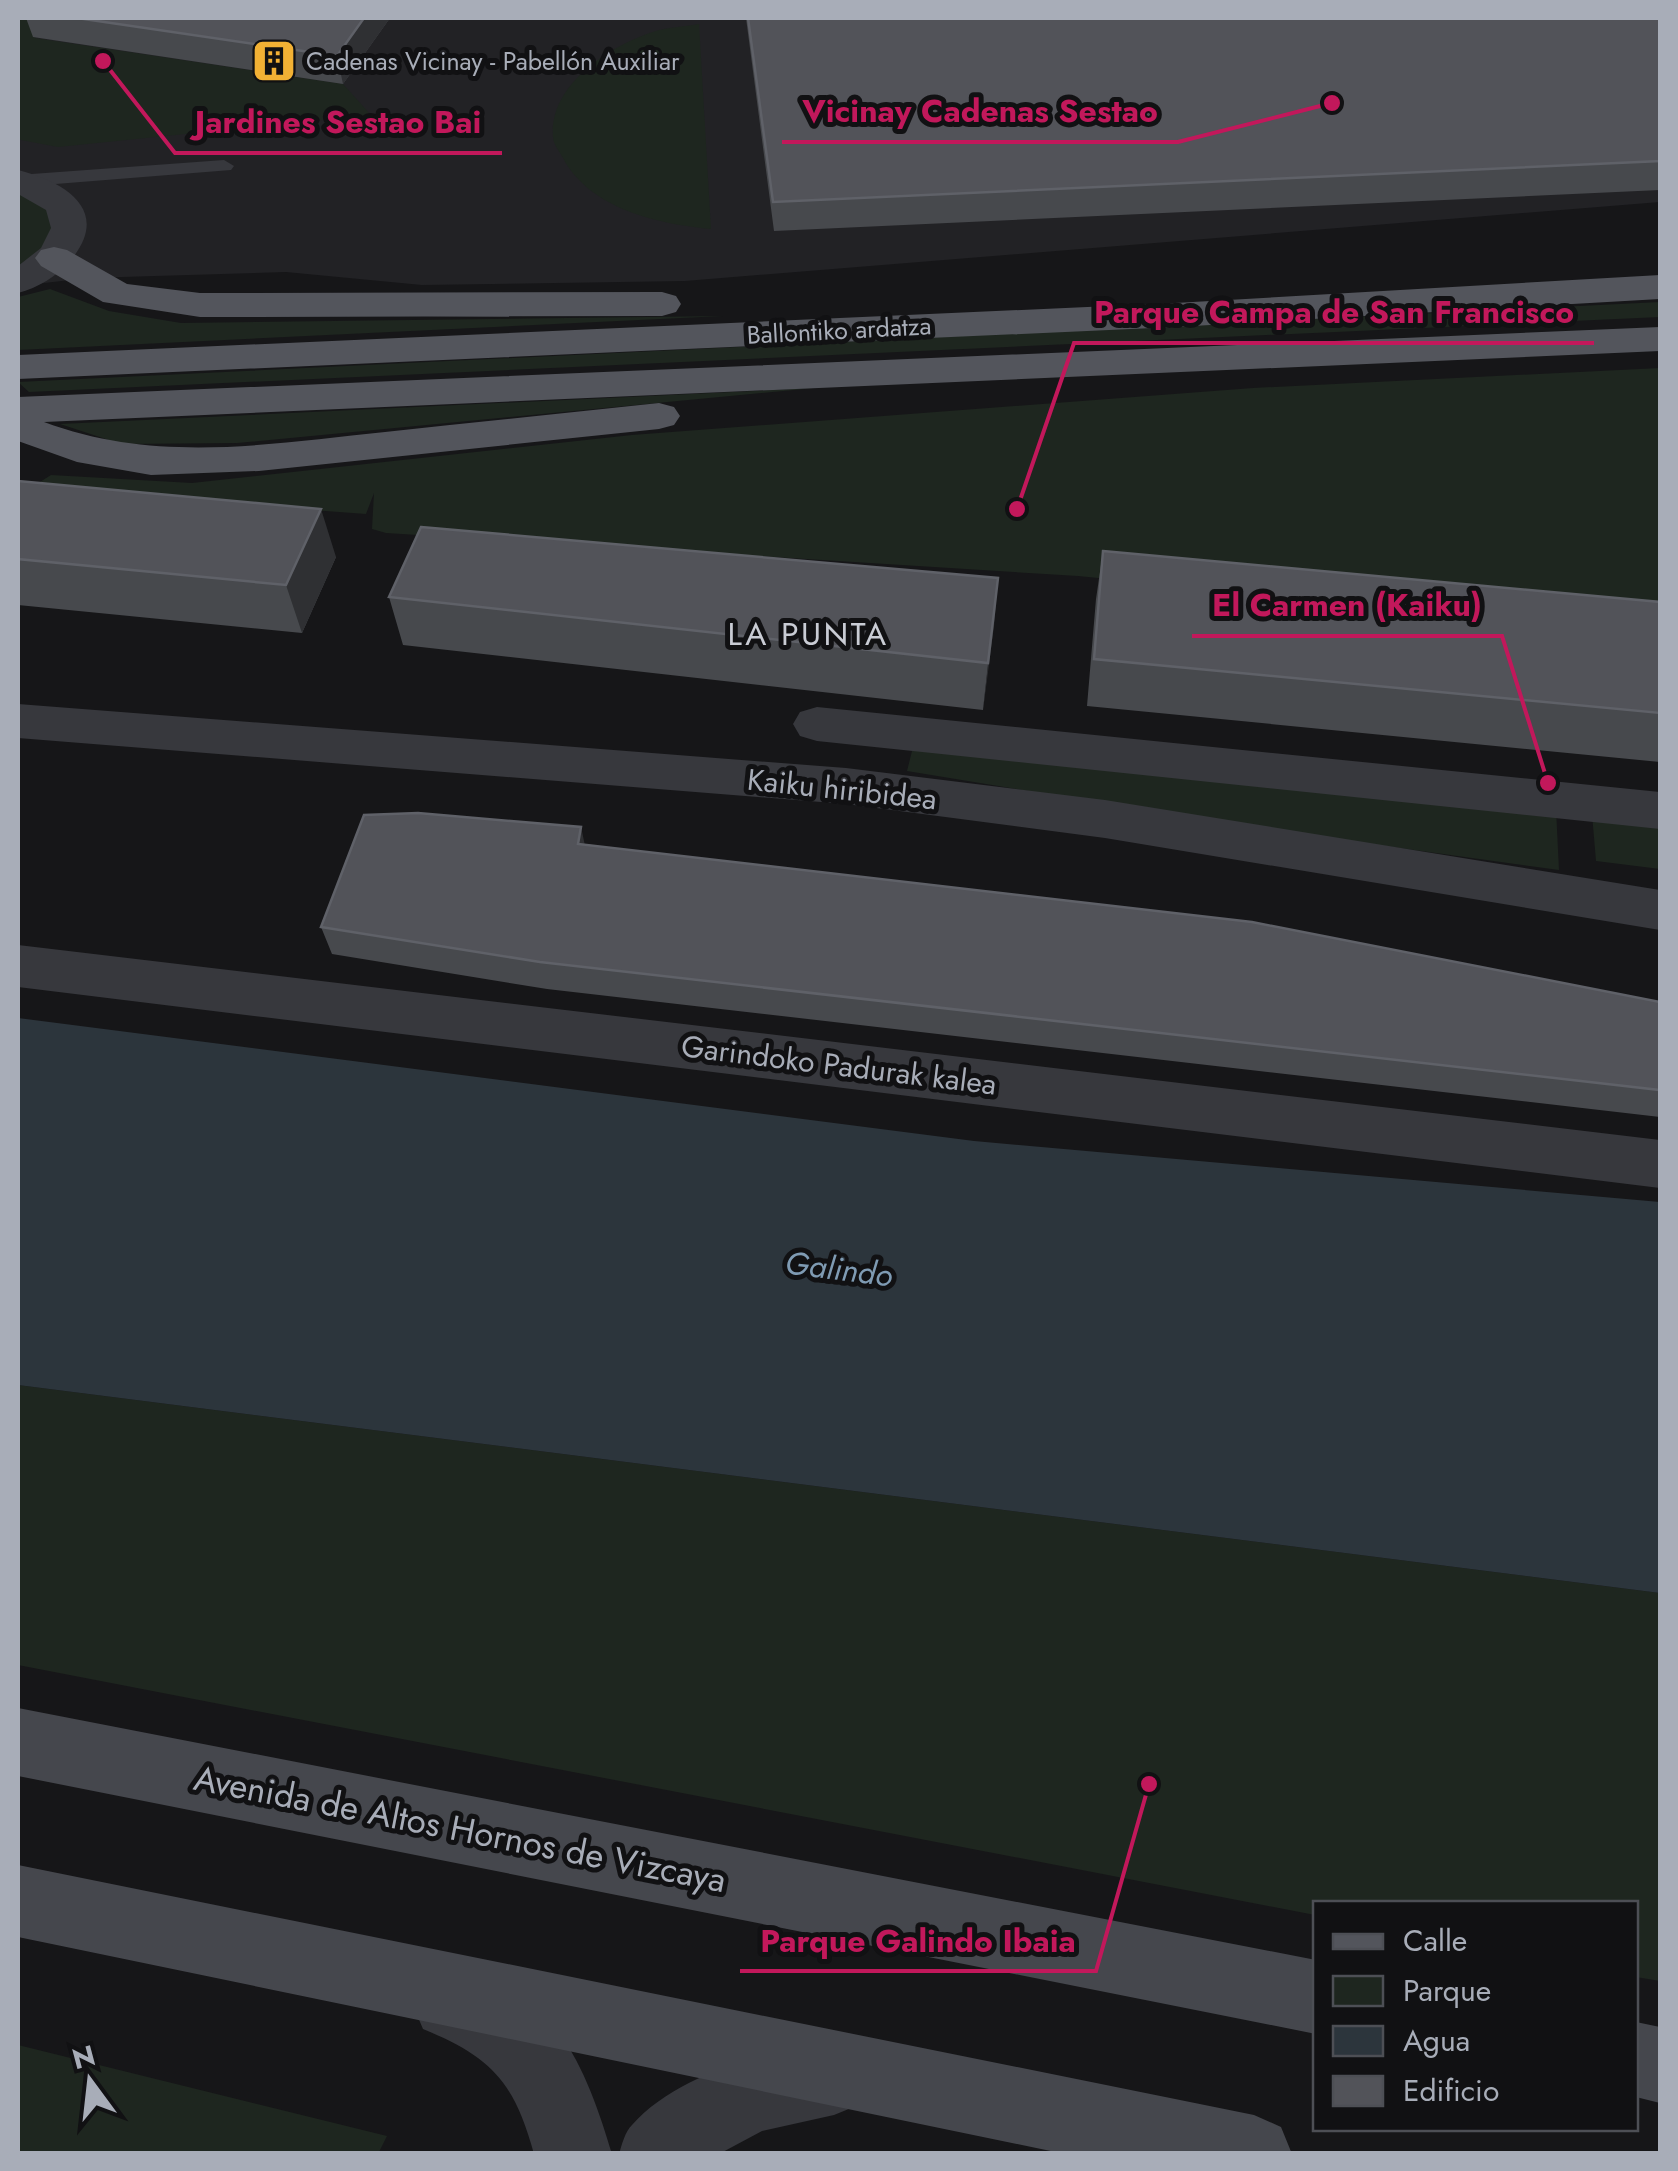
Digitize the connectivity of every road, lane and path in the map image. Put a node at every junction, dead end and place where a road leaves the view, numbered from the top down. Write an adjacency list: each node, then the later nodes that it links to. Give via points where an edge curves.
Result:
1 (224, 166): 2 (lane)
2 (18, 181): 3 (street, via 64,203 72,222)
3 (54, 258): 4 (street); 6 (main road, via 116,294 200,305 687,304)
4 (18, 282)
5 (1660, 286): 6 (main road, Ballontiko ardatza)
6 (1174, 315): 9 (main road, Ballontiko ardatza)
7 (1660, 339): 8 (main road, Ballontiko ardatza)
8 (1178, 360): 10 (main road, Ballontiko ardatza); 10 (main road, Ballontiko ardatza, via 259,458 151,462 76,449)
9 (18, 368)
10 (18, 418)
11 (18, 721): 14 (street, Kaiku hiribidea)
12 (817, 724): 13 (street, Kaiku hiribidea)
13 (880, 730): 14 (street); 15 (street, Kaiku hiribidea)
14 (871, 790): 16 (street, Kaiku hiribidea, via 1104,819)
15 (1660, 811)
16 (1660, 910)
17 (18, 966): 18 (street, Garindoko Padurak kalea)
18 (1660, 1164)
19 (18, 1742): 22 (main road, Avenida de Altos Hornos de Vizcaya)
20 (18, 1900): 21 (main road)
21 (401, 1982): 23 (main road); 24 (street, via 493,2022 514,2039 542,2078)
22 (1313, 1997)
23 (855, 2074): 25 (street, via 788,2083 736,2101 681,2131); 26 (main road)
24 (573, 2154)
25 (657, 2154)
26 (1254, 2154)

